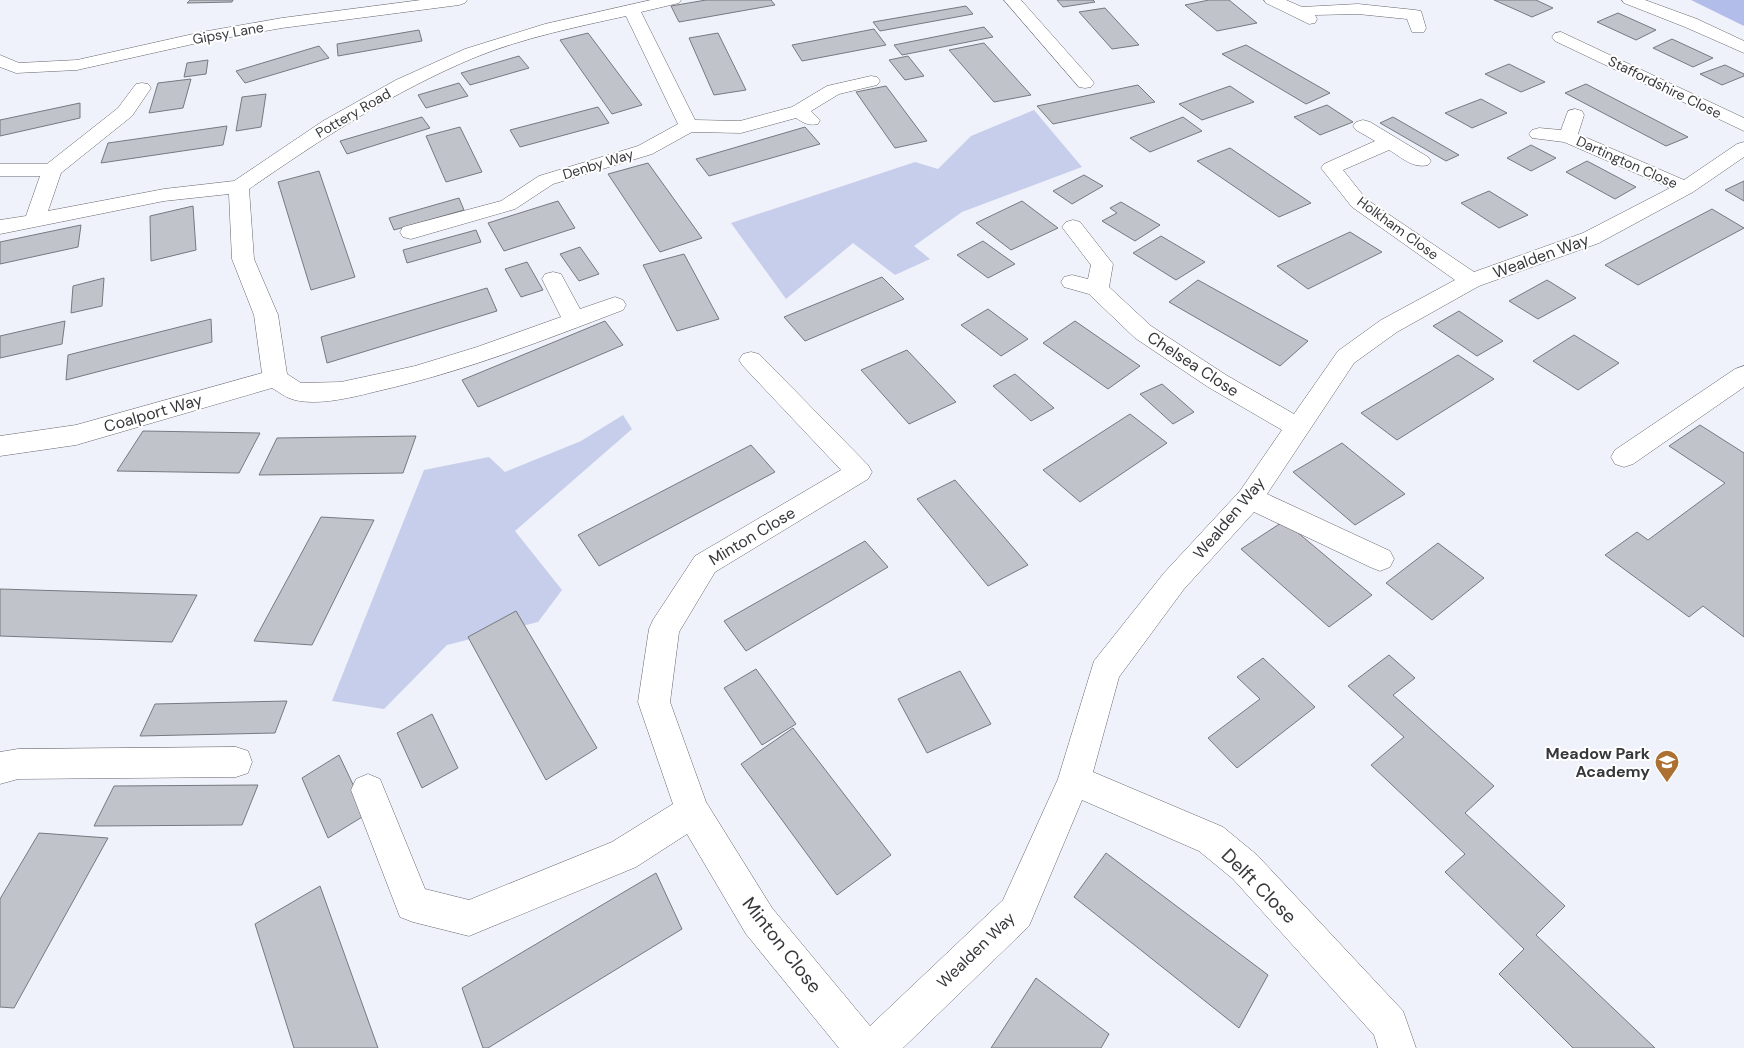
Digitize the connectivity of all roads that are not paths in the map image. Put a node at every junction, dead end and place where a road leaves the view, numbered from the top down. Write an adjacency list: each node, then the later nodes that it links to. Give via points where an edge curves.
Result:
1 (459, 0): 10 (street, Gipsy Lane, via 202,36 77,65 16,68)
2 (673, 0): 6 (street, Pottery Road)
3 (1012, 0): 12 (street)
4 (1272, 0): 7 (street, via 1304,15 1348,7 1415,15)
5 (1630, 0): 9 (street)
6 (631, 9): 16 (street); 25 (street, Pottery Road, via 551,28 480,50 410,80 330,125)
7 (1418, 28)
8 (1561, 37): 15 (street, Staffordshire Close, via 1577,52)
9 (1744, 48)
10 (0, 60)
11 (871, 81): 16 (street, via 833,90 805,116 741,127)
12 (1085, 82)
13 (142, 88): 24 (street, via 125,112)
14 (1575, 115): 19 (street, Dartington Close)
15 (1744, 125)
16 (688, 126): 30 (street, Denby Way, via 645,150 546,180 508,205)
17 (1362, 126): 20 (street)
18 (1539, 134): 19 (street, Dartington Close)
19 (1568, 136): 26 (street, Dartington Close)
20 (1390, 142): 22 (street); 32 (street, Holkham Close, via 1331,168 1359,203)
21 (1744, 148): 26 (street, Wealden Way)
22 (1421, 161)
23 (4, 170): 24 (street)
24 (52, 170): 27 (street)
25 (239, 187): 27 (street, Pottery Road, via 164,195); 38 (street, via 243,259 266,315)
26 (1686, 188): 32 (street, Wealden Way, via 1591,238)
27 (35, 219): 28 (street, Pottery Road)
28 (0, 227)
29 (1073, 227): 34 (street, via 1102,264)
30 (411, 232)
31 (553, 279): 36 (street)
32 (1471, 281): 40 (street, Wealden Way, via 1388,326 1346,357)
33 (1072, 282): 34 (street, Chelsea Close)
34 (1098, 289): 40 (street, Chelsea Close, via 1143,332 1217,381)
35 (615, 305): 36 (street)
36 (574, 320): 38 (street, via 485,353 420,383 297,392)
37 (751, 360): 49 (street, Minton Close, via 859,472 704,564 664,629 654,702)
38 (275, 378): 41 (street, Coalport Way, via 76,435)
39 (1737, 388): 42 (street)
40 (1297, 426): 43 (street, Wealden Way)
41 (0, 446)
42 (1624, 457)
43 (1250, 498): 44 (street); 47 (street, Wealden Way, via 1174,581 1105,671)
44 (1380, 559)
45 (236, 762): 46 (street, via 18,764)
46 (0, 768)
47 (1074, 780): 51 (street, Wealden Way, via 1016,912); 52 (street, Delft Close, via 1211,839 1245,867 1390,1024)
48 (368, 790): 49 (street, via 413,904 470,918 624,855)
49 (692, 811): 50 (street, Minton Close, via 759,921)
50 (864, 1048)
51 (875, 1048)
52 (1397, 1048)

